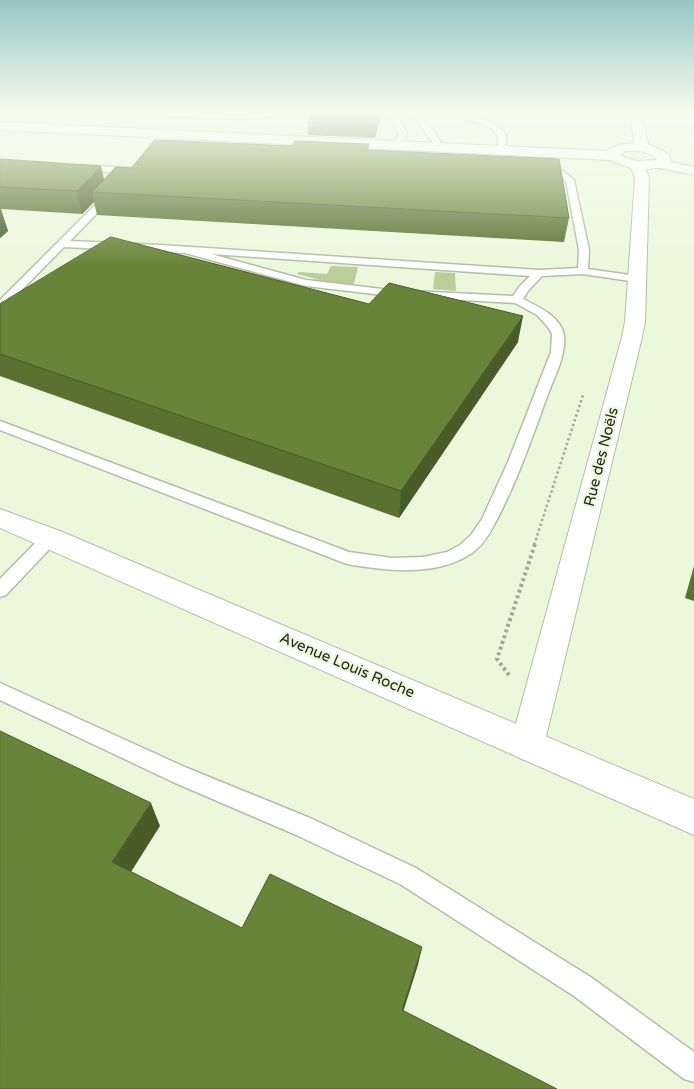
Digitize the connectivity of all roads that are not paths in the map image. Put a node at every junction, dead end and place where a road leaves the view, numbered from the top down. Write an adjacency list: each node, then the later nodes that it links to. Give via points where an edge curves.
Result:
1 (648, 164): 10 (street, Rue des Noëls, via 642,178)
2 (670, 164): 5 (street)
3 (75, 168): 6 (lane, via 128,175)
4 (533, 168): 8 (lane, via 560,173 570,180 584,250)
5 (694, 171)
6 (63, 244): 7 (lane); 12 (lane)
7 (190, 252): 9 (lane); 11 (lane, via 306,283)
8 (583, 271): 9 (lane); 10 (lane)
9 (539, 273): 11 (lane, via 522,289)
10 (637, 279): 18 (street, Rue des Noëls, via 632,337)
11 (517, 300): 13 (lane, via 541,313 553,325 558,334 557,352 517,459 479,537 466,549 442,559 396,565 347,558)
12 (0, 306)
13 (0, 425)
14 (0, 518): 15 (street, Avenue Louis Roche)
15 (50, 538): 16 (lane); 18 (street, Avenue Louis Roche)
16 (0, 590)
17 (0, 691): 20 (lane, via 408,876 583,987)
18 (527, 744): 19 (street, Avenue Louis Roche)
19 (694, 817)
20 (694, 1069)

